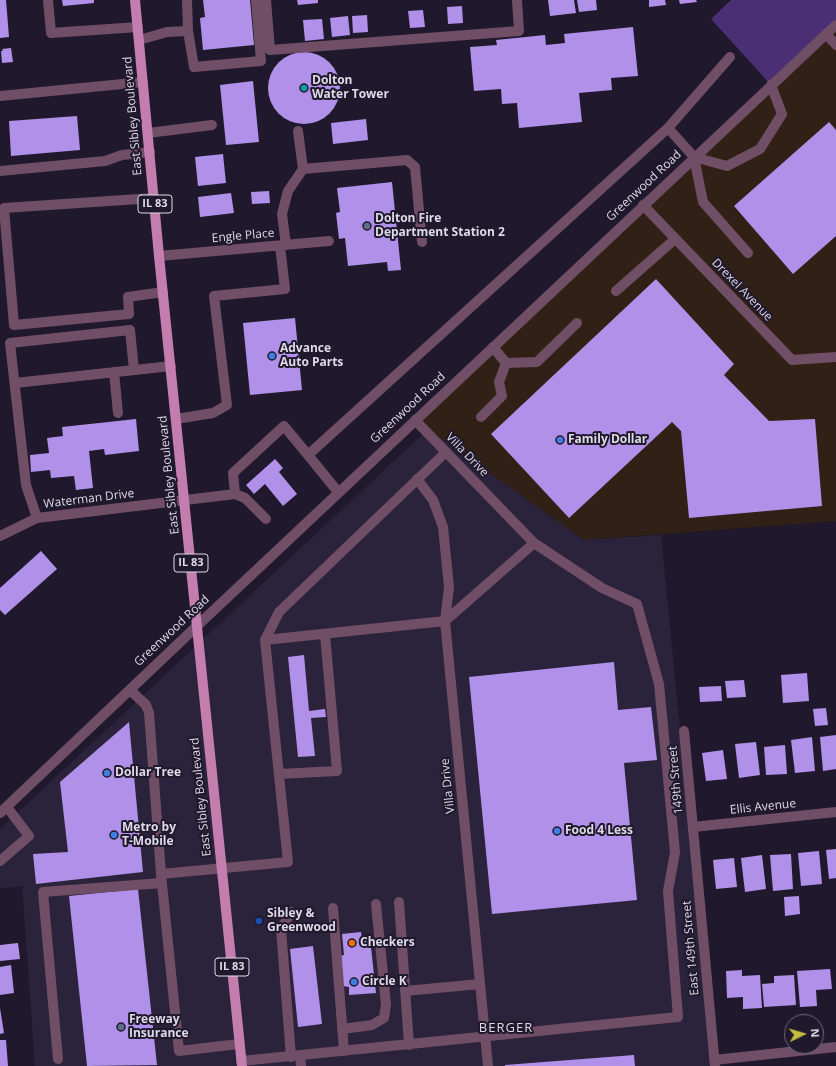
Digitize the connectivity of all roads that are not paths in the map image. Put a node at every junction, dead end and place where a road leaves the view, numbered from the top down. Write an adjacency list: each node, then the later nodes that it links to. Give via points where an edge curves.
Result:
1 (48, 0): 8 (street, via 51,33)
2 (135, 0): 8 (main road, East Sibley Boulevard / IL 83)
3 (187, 0): 9 (street)
4 (256, 0): 9 (street, via 261,61 194,67)
5 (266, 0): 6 (street, via 270,50 519,31)
6 (517, 0)
7 (836, 25): 10 (street, Greenwood Road)
8 (138, 27): 11 (main road, East Sibley Boulevard / IL 83)
9 (188, 31): 11 (street, via 167,32)
10 (826, 34): 12 (street); 15 (street, Greenwood Road)
11 (139, 40): 14 (main road, East Sibley Boulevard / IL 83)
12 (836, 45)
13 (730, 57): 18 (street)
14 (143, 82): 16 (street); 20 (main road, East Sibley Boulevard / IL 83)
15 (771, 85): 22 (street, Greenwood Road); 22 (street, via 782,114 760,149 726,166)
16 (0, 96)
17 (212, 125): 20 (street)
18 (668, 128): 22 (street); 48 (street)
19 (298, 131): 23 (street)
20 (148, 132): 21 (main road, East Sibley Boulevard / IL 83)
21 (150, 152): 24 (street, via 122,155 105,161); 25 (main road, East Sibley Boulevard / IL 83)
22 (694, 157): 26 (street, Greenwood Road); 31 (street, via 703,202)
23 (303, 169): 29 (street, via 407,160 415,167); 30 (street, via 288,191 282,214)
24 (0, 171)
25 (154, 198): 32 (main road, East Sibley Boulevard / IL 83); 34 (street, via 4,208 14,325 129,314 128,297)
26 (643, 206): 27 (street, Drexel Avenue); 36 (street, Greenwood Road)
27 (675, 239): 33 (street); 37 (street, Drexel Avenue, via 792,360)
28 (329, 241): 30 (street, Engle Place)
29 (422, 242)
30 (283, 245): 32 (street, Engle Place); 45 (street, via 284,289 214,296 227,405 213,413)
31 (748, 253)
32 (160, 256): 34 (main road, East Sibley Boulevard / IL 83)
33 (616, 291)
34 (163, 292): 39 (main road, East Sibley Boulevard / IL 83)
35 (577, 323): 38 (street, via 537,362)
36 (492, 347): 38 (street); 46 (street, Greenwood Road)
37 (836, 357)
38 (506, 363): 44 (street, via 499,382 502,396)
39 (171, 366): 40 (street); 45 (main road, East Sibley Boulevard / IL 83)
40 (134, 370): 41 (street); 42 (street, via 130,330 122,330 10,343)
41 (114, 372): 42 (street); 43 (street)
42 (15, 383): 53 (street, via 26,485)
43 (118, 413)
44 (481, 417)
45 (176, 419): 52 (main road, East Sibley Boulevard / IL 83)
46 (415, 420): 47 (street, Villa Drive); 50 (street, Greenwood Road)
47 (446, 452): 49 (street); 56 (street, Villa Drive)
48 (308, 455): 50 (street); 51 (street, via 284,426 233,473)
49 (418, 479): 57 (street, Villa Drive, via 434,500 443,527 449,587); 60 (street, via 279,612)
50 (338, 492): 58 (street, Greenwood Road)
51 (235, 494): 52 (street, Waterman Drive); 54 (street, via 245,498)
52 (184, 501): 53 (street, Waterman Drive); 58 (main road, East Sibley Boulevard / IL 83)
53 (37, 518): 55 (street, Waterman Drive)
54 (266, 519)
55 (0, 536)
56 (534, 543): 57 (street); 77 (street, Villa Drive, via 602,588 637,604 659,684 676,852 668,891 678,1017)
57 (445, 621): 59 (street); 74 (street, Villa Drive)
58 (197, 626): 61 (street, Greenwood Road); 68 (main road, East Sibley Boulevard / IL 83)
59 (324, 634): 60 (street); 63 (street, via 337,771)
60 (264, 640): 63 (street)
61 (130, 690): 64 (street, Greenwood Road); 69 (street, via 146,705 149,713)
62 (684, 731): 66 (street, 149th Street)
63 (279, 774): 68 (street, via 288,862)
64 (3, 810): 67 (street, via 29,836)
65 (836, 812): 66 (street, Ellis Avenue)
66 (693, 827): 84 (street, East 149th Street)
67 (0, 861)
68 (221, 869): 69 (street); 78 (main road, East Sibley Boulevard / IL 83)
69 (161, 878): 78 (street, via 178,1051); 83 (street, via 43,892)
70 (398, 902): 75 (street)
71 (376, 904): 76 (street, via 386,1004 384,1018 372,1025)
72 (333, 908): 76 (street)
73 (291, 912): 82 (street, via 281,929)
74 (480, 984): 75 (street); 77 (street, Villa Drive)
75 (405, 991): 79 (street)
76 (342, 1029): 81 (street)
77 (486, 1037): 79 (street); 87 (street, Villa Drive)
78 (240, 1044): 85 (main road, East Sibley Boulevard / IL 83)
79 (409, 1045): 81 (street)
80 (836, 1047): 84 (street)
81 (344, 1051): 82 (street)
82 (296, 1056): 85 (street); 86 (street)
83 (58, 1059)
84 (715, 1063)
85 (242, 1064)
86 (301, 1066)
87 (488, 1066)

